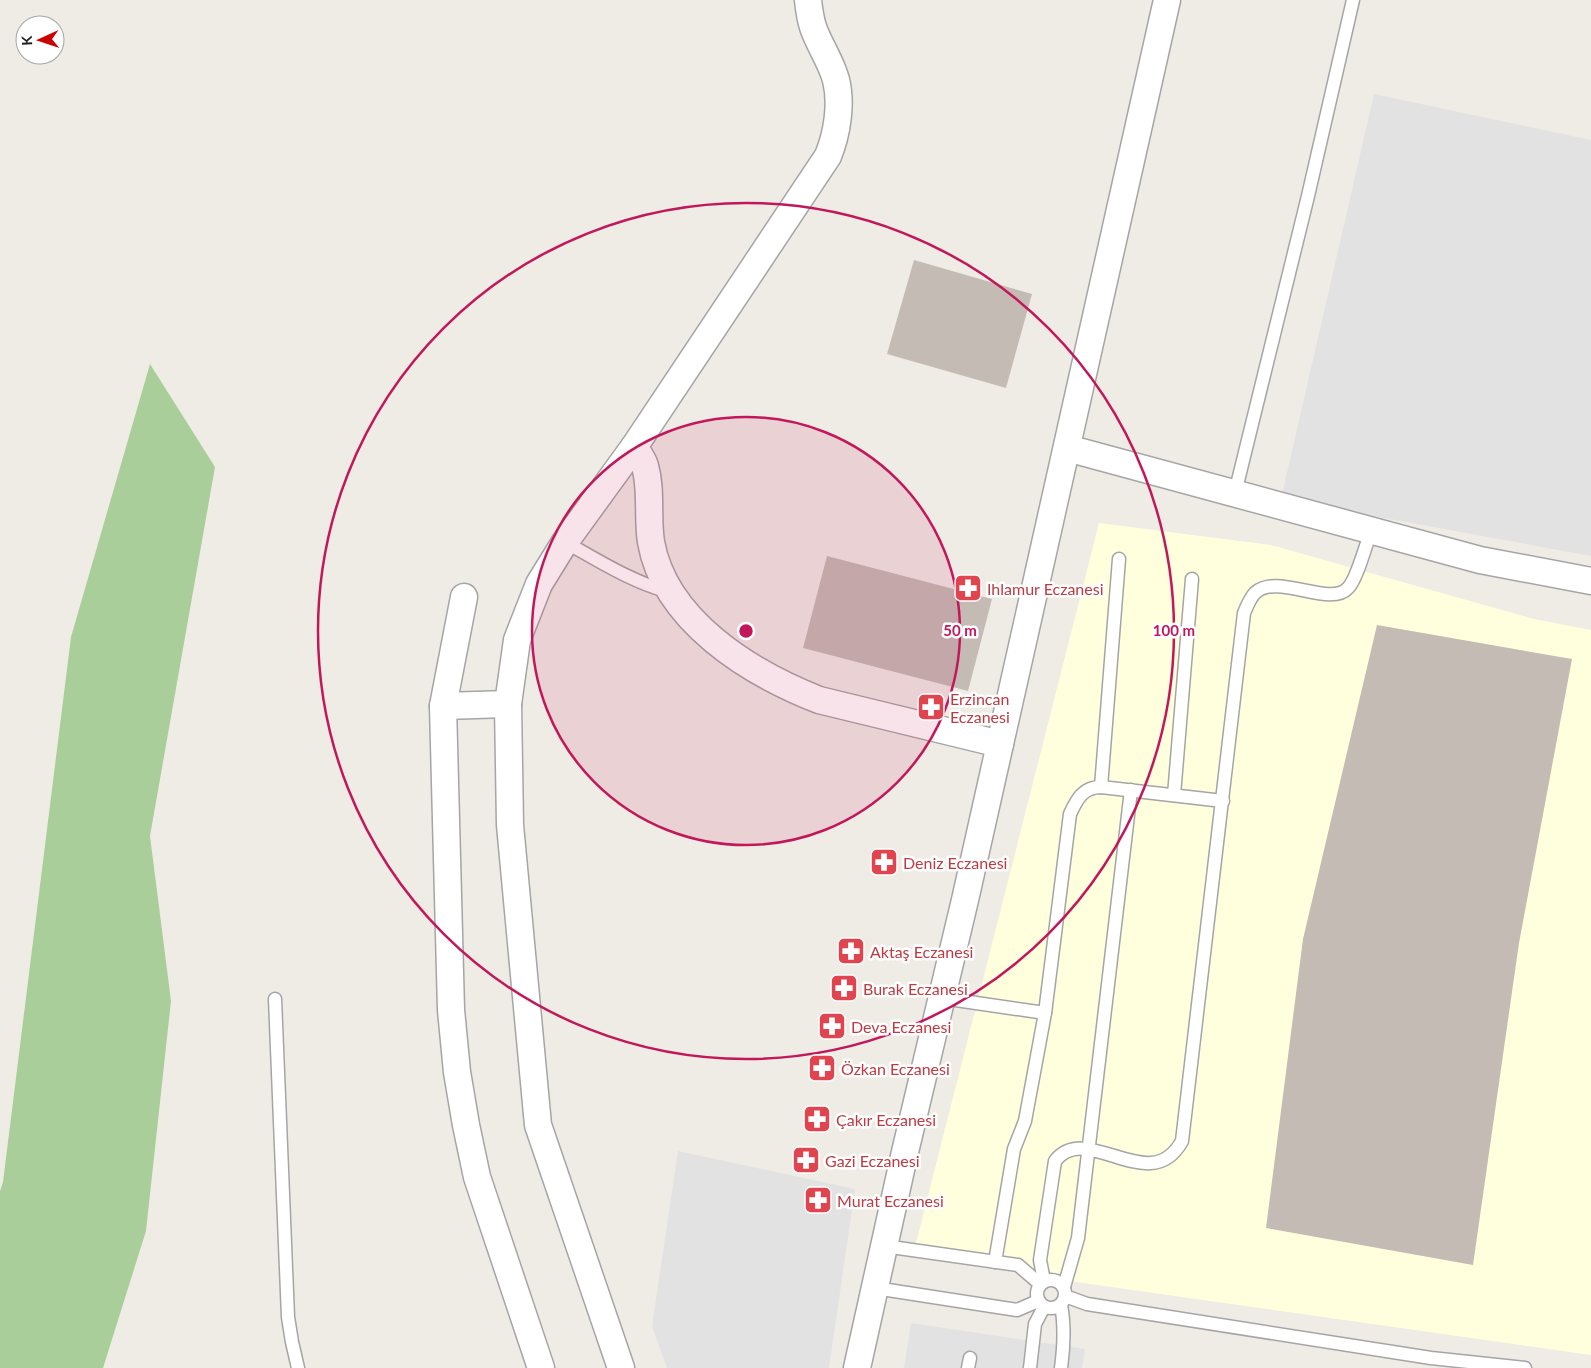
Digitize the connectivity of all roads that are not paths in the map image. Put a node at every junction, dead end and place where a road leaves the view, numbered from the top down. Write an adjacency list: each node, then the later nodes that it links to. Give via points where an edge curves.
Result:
1 (808, 0): 4 (street, via 813,28 836,78 838,93 833,144)
2 (1167, 0): 5 (street)
3 (1353, 0): 6 (lane)
4 (634, 447): 8 (street); 12 (street, via 645,464 654,556)
5 (1067, 448): 6 (street); 16 (street)
6 (1235, 493): 7 (street)
7 (1371, 531): 11 (street, via 1480,560); 20 (lane, via 1352,584 1341,594 1269,588 1256,591 1250,600 1244,613)
8 (565, 542): 12 (lane, via 647,586); 14 (street, via 539,584 517,640)
9 (1119, 559): 17 (lane)
10 (1192, 579): 19 (lane)
11 (1591, 581)
12 (670, 592): 16 (street, via 718,643 763,675 790,689 849,709)
13 (464, 597): 15 (street)
14 (508, 704): 15 (street); 33 (street, via 510,825 538,1125)
15 (443, 706): 32 (street, via 450,983 457,1072 477,1177)
16 (1000, 744): 21 (street)
17 (1101, 787): 18 (lane); 23 (lane, via 1083,792 1070,814)
18 (1131, 790): 19 (lane); 24 (lane)
19 (1174, 795): 20 (lane)
20 (1223, 801): 24 (lane, via 1182,1141 1177,1150 1158,1163 1146,1164)
21 (942, 998): 23 (lane); 25 (street)
22 (275, 999): 31 (lane, via 288,1317)
23 (1045, 1013): 26 (lane, via 1025,1121 1014,1149)
24 (1089, 1150): 27 (lane, via 1073,1148 1055,1160 1040,1260); 29 (lane, via 1078,1238)
25 (884, 1246): 26 (lane); 28 (street)
26 (994, 1262): 27 (lane, via 1018,1265)
27 (1042, 1283): 29 (lane, via 1052,1279 1058,1282); 30 (lane, via 1037,1293)
28 (875, 1288): 30 (lane, via 1018,1310); 34 (street)
29 (1063, 1296): 30 (lane, via 1053,1309); 36 (lane); 37 (lane, via 1087,1304 1412,1355)
30 (1041, 1304): 35 (lane, via 1035,1324)
31 (298, 1368)
32 (541, 1368)
33 (621, 1368)
34 (857, 1368)
35 (1030, 1368)
36 (1061, 1368)
37 (1525, 1368)

